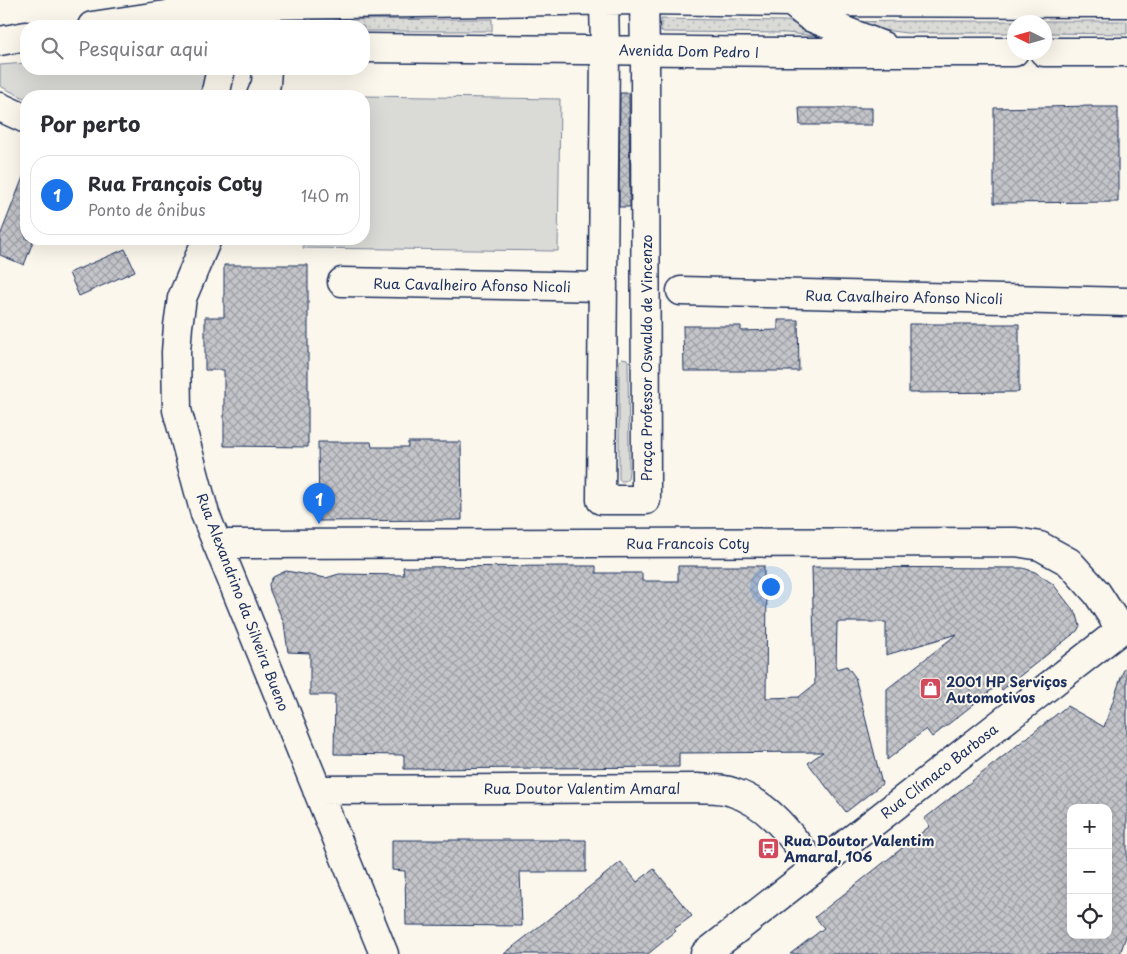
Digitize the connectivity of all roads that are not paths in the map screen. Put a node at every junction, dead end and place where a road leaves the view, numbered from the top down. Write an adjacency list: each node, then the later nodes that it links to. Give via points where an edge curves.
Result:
1 (644, 0): 2 (street); 3 (street); 10 (street, Praça Professor Oswaldo de Vincenzo)
2 (602, 1): 5 (street); 9 (street, Praça Professor Oswaldo de Vincenzo)
3 (791, 2): 4 (street); 11 (street, via 810,17)
4 (1127, 3)
5 (259, 10): 6 (street, via 226,6)
6 (202, 12): 7 (street)
7 (139, 20)
8 (370, 48): 9 (street, Avenida Dom Pedro I)
9 (605, 50): 10 (street, Avenida Dom Pedro I); 21 (street, Praça Professor Oswaldo de Vincenzo)
10 (645, 50): 11 (street, Avenida Dom Pedro I); 20 (street, Praça Professor Oswaldo de Vincenzo)
11 (897, 52): 12 (street, Avenida Dom Pedro I)
12 (1007, 52)
13 (1052, 52): 14 (street)
14 (1127, 52)
15 (267, 75): 16 (street)
16 (264, 90)
17 (0, 107): 18 (street)
18 (20, 116)
19 (204, 245): 28 (street, Rua Alexandrino da Silveira Bueno, via 182,298 176,352 177,410 205,514)
20 (645, 250): 21 (street); 27 (street, Praça Professor Oswaldo de Vincenzo)
21 (603, 251): 23 (street, Praça Professor Oswaldo de Vincenzo)
22 (342, 282): 23 (street, Rua Cavalheiro Afonso Nicoli)
23 (603, 287): 26 (street, Praça Professor Oswaldo de Vincenzo)
24 (681, 291): 25 (street, Rua Cavalheiro Afonso Nicoli)
25 (1127, 302)
26 (602, 341): 27 (street); 27 (street, Praça Professor Oswaldo de Vincenzo, via 601,500 646,500)
27 (646, 341)
28 (217, 544): 29 (street, Rua Francois Coty, via 1016,542 1040,546 1069,562); 30 (street, Rua Alexandrino da Silveira Bueno)
29 (1124, 628): 31 (street, Rua Clímaco Barbosa)
30 (317, 790): 31 (street, Rua Doutor Valentim Amaral, via 697,788 732,791 762,808 786,830); 32 (street, Rua Alexandrino da Silveira Bueno)
31 (815, 867): 33 (street, Rua Clímaco Barbosa)
32 (384, 954)
33 (705, 954)

